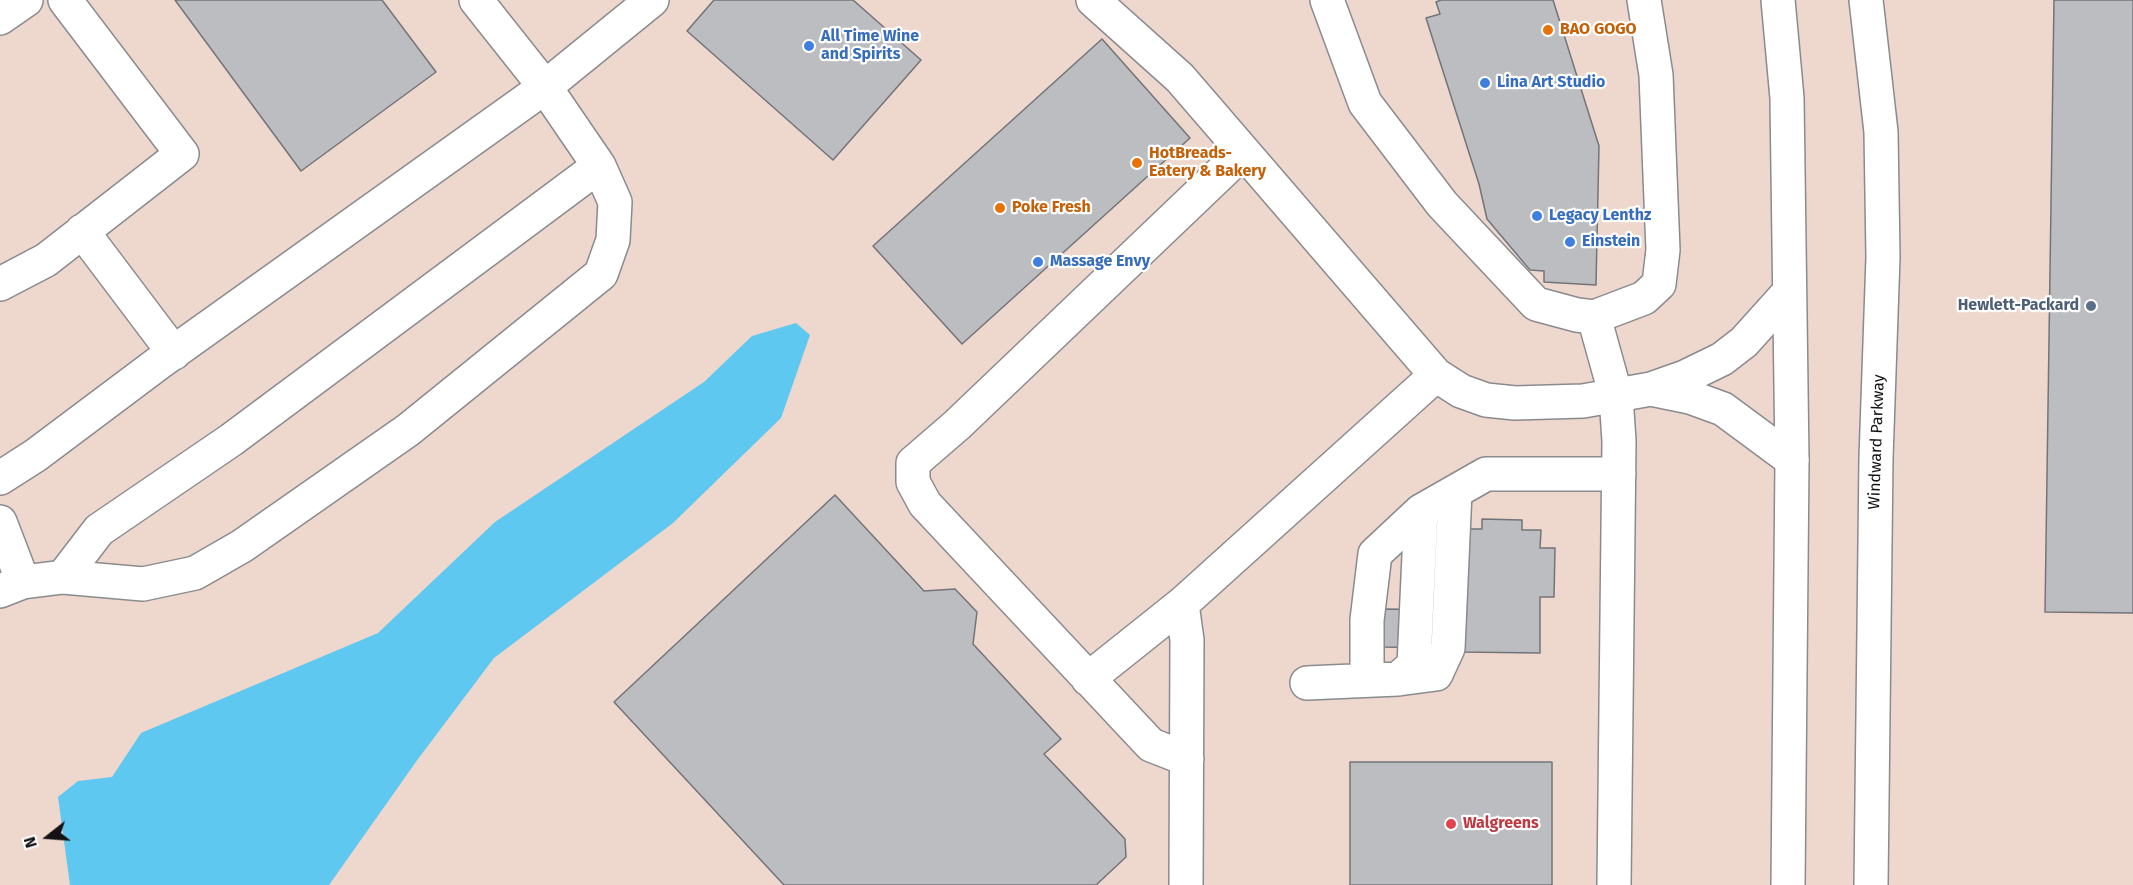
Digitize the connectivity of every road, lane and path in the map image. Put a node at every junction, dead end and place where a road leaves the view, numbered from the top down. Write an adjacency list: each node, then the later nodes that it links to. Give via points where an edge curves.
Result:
1 (26, 0): 10 (main road)
2 (65, 0): 14 (main road, via 182,154)
3 (476, 0): 11 (main road)
4 (1093, 0): 12 (main road, via 1180,78)
5 (1327, 0): 17 (main road, via 1365,103 1442,204 1536,304)
6 (1644, 0): 17 (main road, via 1656,75 1663,250 1659,284 1644,298)
7 (1778, 0): 16 (main road, via 1787,98)
8 (1866, 0): 37 (main road, Windward Parkway, via 1881,132 1883,257)
9 (645, 2): 11 (main road)
10 (0, 18)
11 (544, 87): 13 (main road); 18 (main road)
12 (1243, 153): 19 (main road); 31 (main road, via 913,463 913,482 925,504)
13 (599, 166): 27 (main road, via 231,440 99,530); 27 (main road, via 615,202 613,240 601,274 408,430 242,546 195,573 143,584)
14 (82, 231): 15 (main road, via 46,260); 18 (main road)
15 (0, 284)
16 (1789, 292): 20 (main road, via 1744,342 1722,359); 22 (main road)
17 (1594, 317): 21 (main road)
18 (174, 353): 24 (main road)
19 (1436, 375): 21 (main road, via 1461,391 1486,400 1515,403); 29 (main road)
20 (1651, 389): 21 (main road); 22 (main road, via 1723,409)
21 (1616, 396): 23 (main road)
22 (1792, 460): 36 (main road)
23 (1619, 474): 25 (main road, via 1486,474); 35 (main road)
24 (0, 478)
25 (1439, 502): 30 (main road, via 1399,545 1400,647); 30 (main road, via 1448,648 1436,674)
26 (0, 522): 28 (main road)
27 (63, 577): 28 (main road)
28 (11, 586)
29 (1182, 604): 31 (main road); 33 (main road, via 1187,640)
30 (1395, 678): 32 (main road)
31 (1088, 679): 33 (main road, via 1151,745)
32 (1307, 683)
33 (1187, 759): 34 (main road)
34 (1186, 885)
35 (1614, 885)
36 (1788, 885)
37 (1870, 885)

